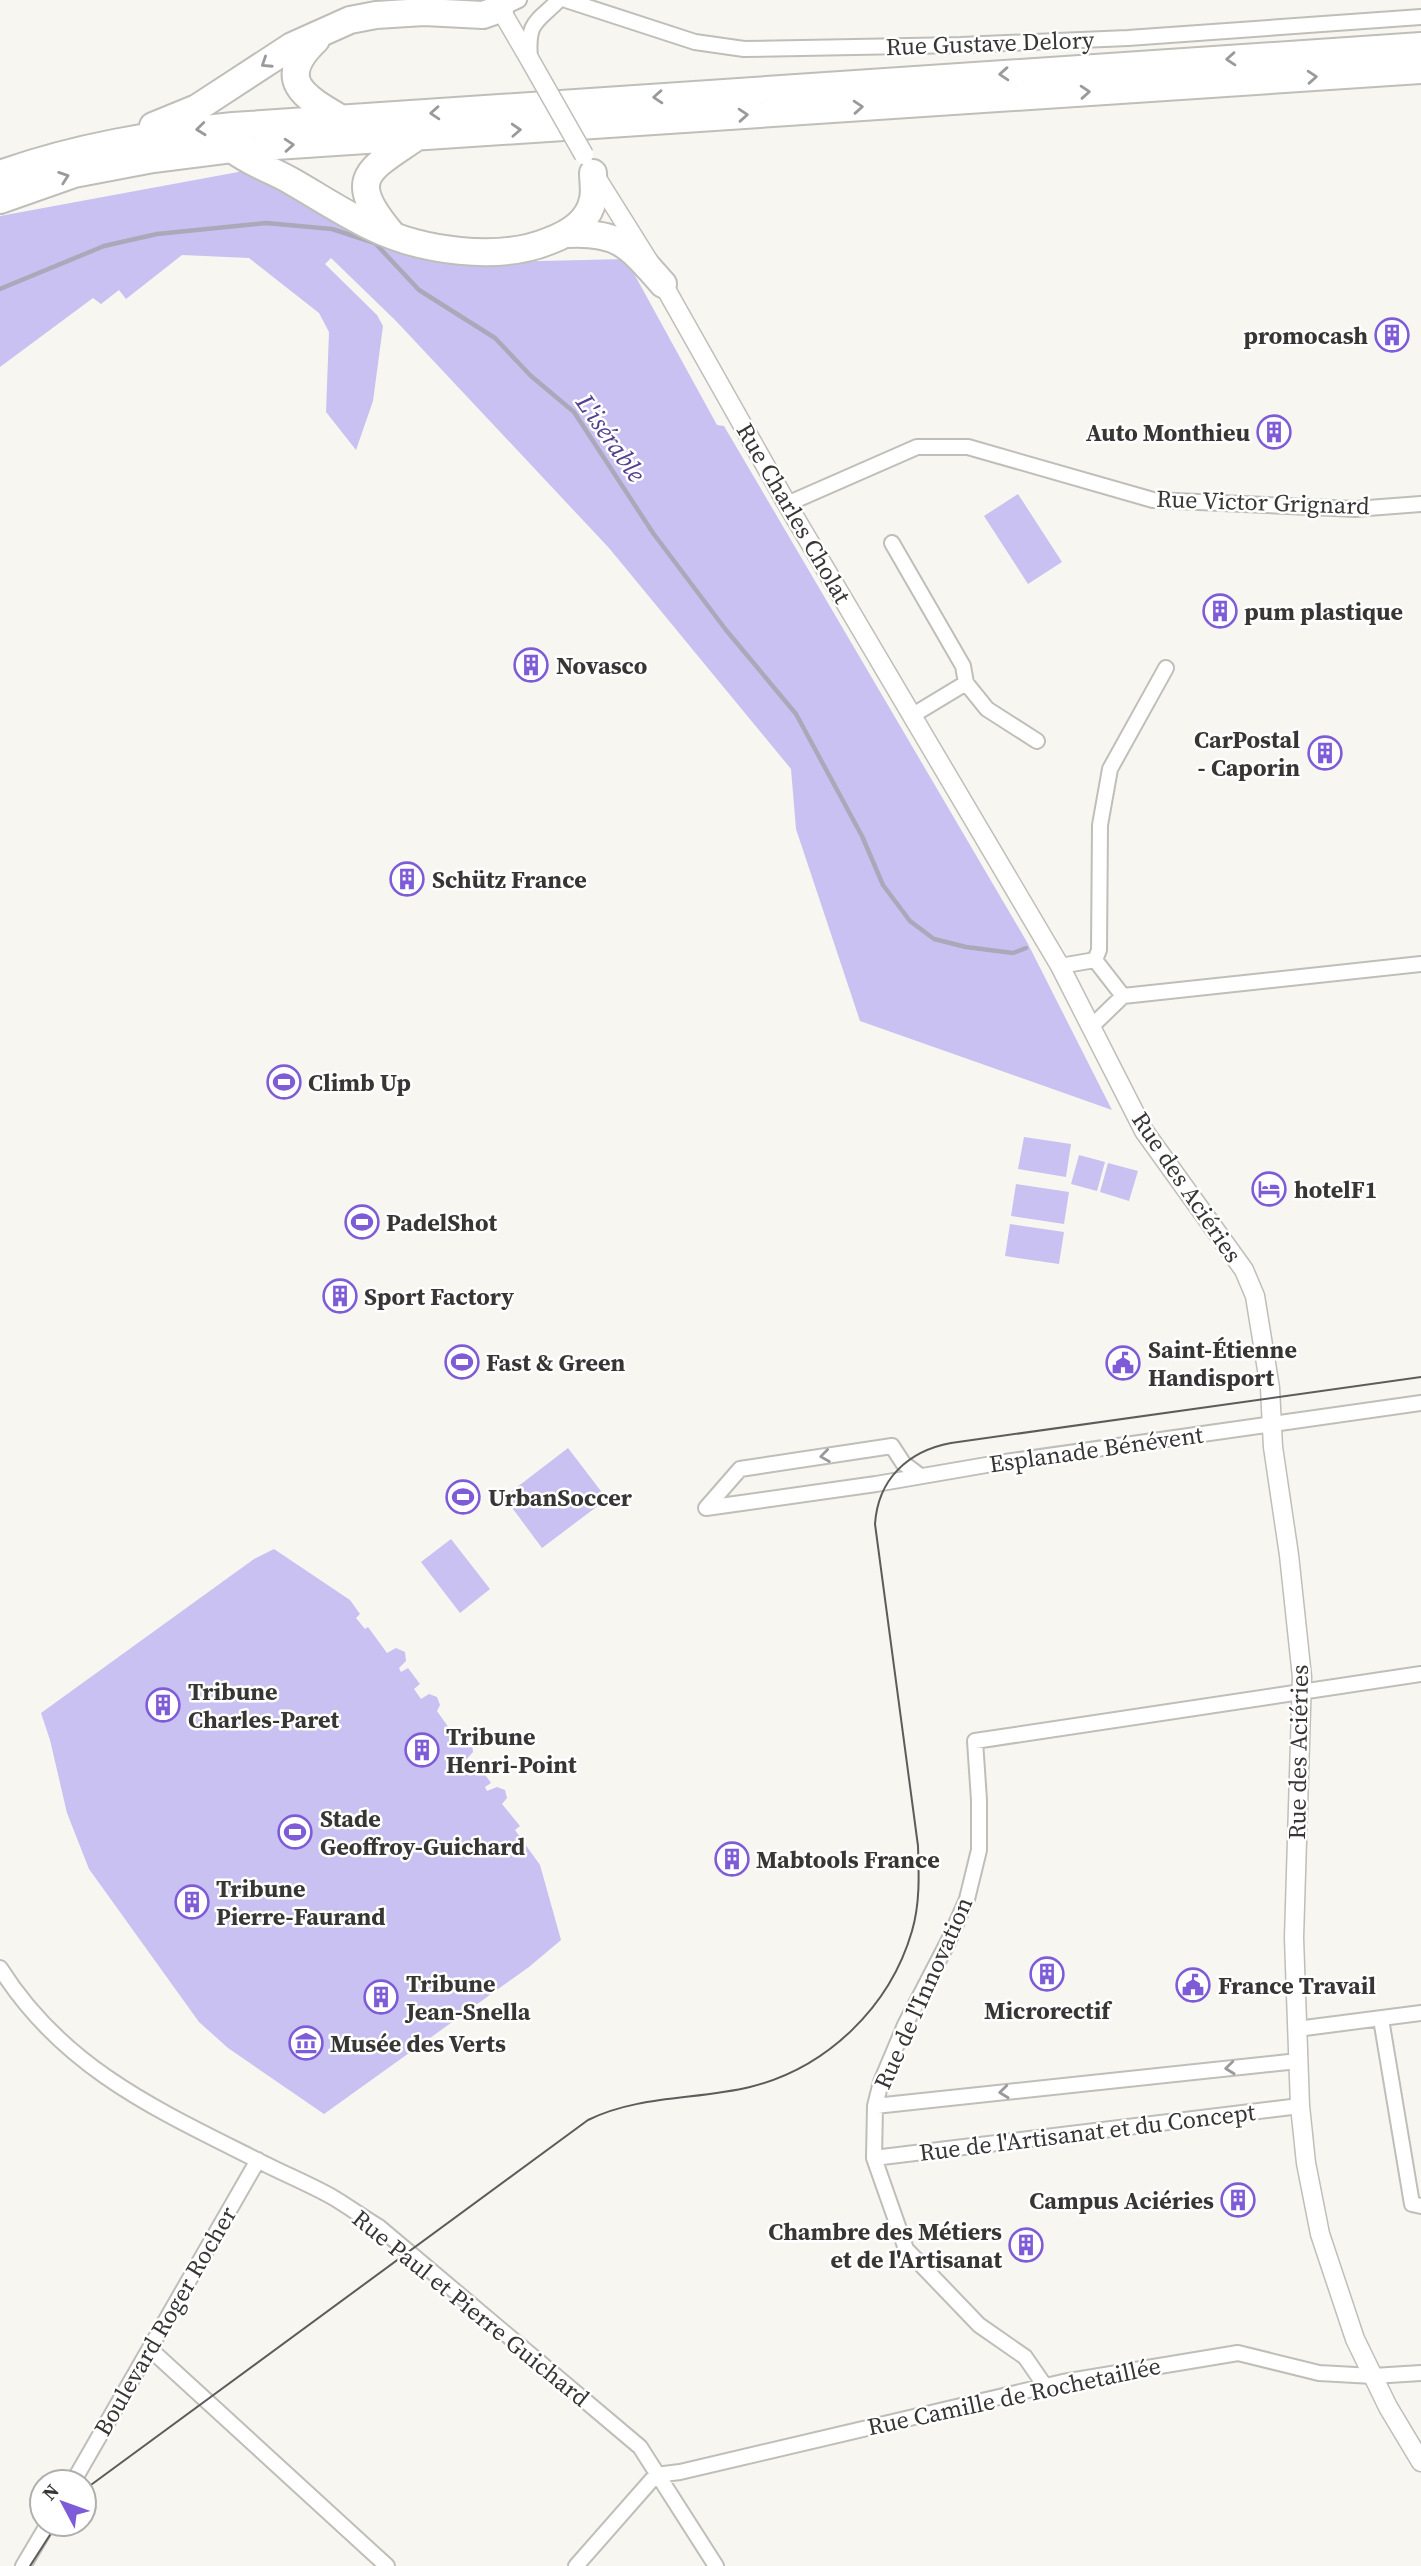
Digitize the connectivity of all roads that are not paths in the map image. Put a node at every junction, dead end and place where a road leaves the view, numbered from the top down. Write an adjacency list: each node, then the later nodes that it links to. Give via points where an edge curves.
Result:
1 (559, 0): 8 (street, via 533,26)
2 (566, 0): 5 (street, Rue Gustave Delory, via 695,42 744,49 1128,38)
3 (505, 3): 4 (highway, via 483,15); 8 (street, Rue Charles Cholat)
4 (433, 6): 6 (highway, via 350,20)
5 (1421, 17)
6 (325, 30): 10 (highway, via 296,62 295,74 307,97); 12 (highway, one-way to 12, via 197,108 155,123)
7 (1421, 46): 10 (highway, one-way to 10)
8 (530, 60): 14 (street, Rue Charles Cholat, bridge)
9 (1421, 70): 11 (highway, one-way to 9)
10 (342, 119): 12 (highway, one-way to 12)
11 (419, 136): 13 (highway, one-way to 11); 17 (highway, via 368,175 366,194 373,212)
12 (143, 137): 15 (highway, via 67,152)
13 (232, 149): 16 (highway, one-way to 13, via 74,174); 17 (highway, via 251,164 275,172)
14 (589, 164): 18 (highway, via 593,201); 19 (street, Rue Charles Cholat)
15 (0, 174)
16 (0, 200)
17 (392, 234): 18 (highway, via 427,246 476,253 520,250)
18 (568, 234): 19 (highway, via 600,234 619,240)
19 (663, 284): 20 (street, Rue Charles Cholat)
20 (787, 504): 21 (street, Rue Victor Grignard, via 917,447 968,447 1153,500 1354,509); 25 (street, Rue Charles Cholat)
21 (1421, 504)
22 (892, 543): 24 (street, via 963,666)
23 (1167, 668): 27 (street, via 1110,769 1100,825)
24 (966, 683): 25 (street); 26 (street, via 987,709)
25 (913, 715): 29 (street, Rue Charles Cholat)
26 (1037, 741)
27 (1096, 960): 29 (street); 30 (street)
28 (1421, 964): 30 (street)
29 (1060, 966): 31 (street, Rue Charles Cholat)
30 (1123, 996): 31 (street)
31 (1092, 1026): 33 (street, Rue des Aciéries, via 1144,1131 1251,1282)
32 (1421, 1404): 33 (street, Esplanade Bénévent)
33 (1273, 1424): 34 (street, Esplanade Bénévent); 36 (street, Rue des Aciéries)
34 (919, 1475): 34 (street, Esplanade Bénévent, one-way to 34, via 903,1463 892,1446 740,1469 706,1508)
35 (1421, 1674): 36 (street)
36 (1303, 1692): 40 (street, Rue des Aciéries, via 1294,1938); 42 (street, Rue de l'Innovation, via 975,1741 979,1850 967,1899 895,2046)
37 (0, 1968): 45 (street, Rue Paul et Pierre Guichard, via 31,2011 80,2060 149,2106)
38 (1421, 2013): 39 (street)
39 (1381, 2019): 40 (street); 46 (street, via 1412,2204)
40 (1297, 2029): 41 (street, Rue des Aciéries)
41 (1298, 2061): 42 (street, Rue de l'Artisanat et du Concept, one-way to 42); 43 (street, Rue des Aciéries)
42 (875, 2106): 44 (street, Rue de l'Innovation)
43 (1300, 2106): 44 (street, Rue de l'Artisanat et du Concept); 49 (street, Rue des Aciéries, via 1320,2234 1355,2339)
44 (874, 2158): 50 (street, Rue de l'Innovation, via 906,2249 978,2325 1025,2357)
45 (258, 2160): 47 (street, Boulevard Roger Rocher); 53 (street, Rue Paul et Pierre Guichard, via 379,2227 640,2447)
46 (1421, 2206)
47 (150, 2350): 52 (street, Boulevard Roger Rocher); 56 (street)
48 (1421, 2372): 49 (street, Rue Camille de Rochetaillée)
49 (1373, 2376): 50 (street, Rue Camille de Rochetaillée, via 1302,2370 1238,2353); 51 (street, Rue des Aciéries)
50 (1045, 2386): 53 (street, Rue Camille de Rochetaillée)
51 (1421, 2462)
52 (81, 2468)
53 (656, 2475): 57 (street); 58 (street, Rue Paul et Pierre Guichard)
54 (40, 2538): 55 (street)
55 (23, 2566)
56 (387, 2566)
57 (576, 2566)
58 (716, 2566)

